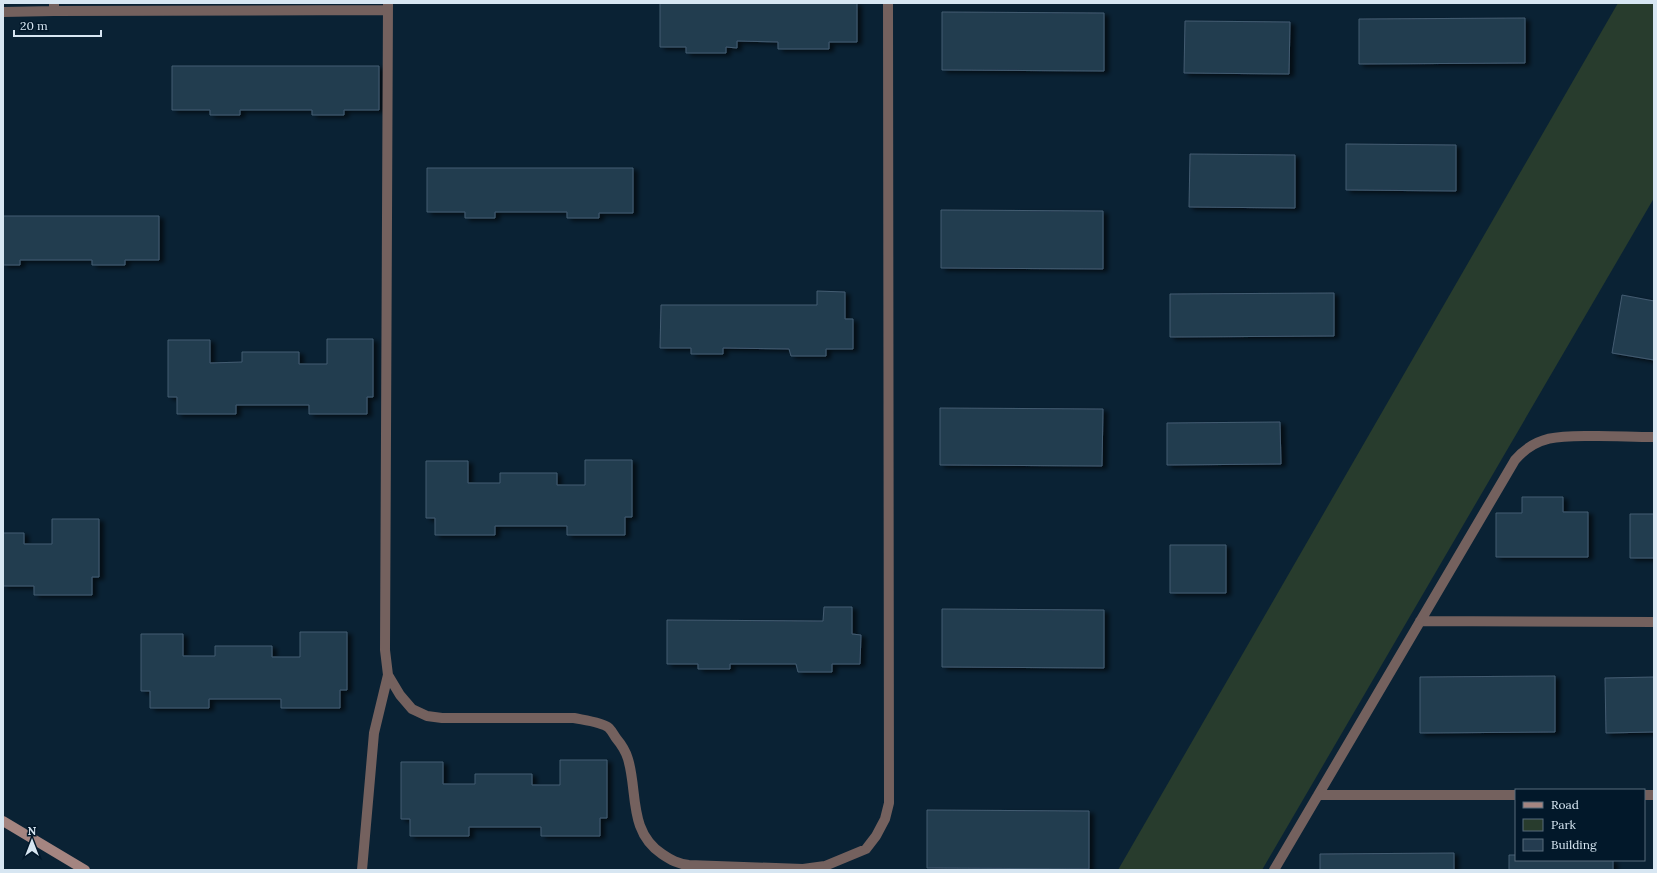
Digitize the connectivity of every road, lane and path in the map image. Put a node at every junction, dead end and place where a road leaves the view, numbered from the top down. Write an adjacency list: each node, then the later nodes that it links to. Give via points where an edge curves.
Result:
1 (888, 3): 8 (lane, via 889,803 885,820 876,836 866,849 825,866 803,869 676,863 657,851 647,840 638,821 628,758 608,727 574,718 427,716 412,709)
2 (388, 6): 3 (lane); 8 (lane, via 385,650)
3 (54, 7): 4 (lane)
4 (3, 12)
5 (1654, 437): 6 (lane, via 1562,436 1540,441 1523,450)
6 (1420, 621): 7 (lane); 9 (lane)
7 (1654, 622)
8 (388, 675): 13 (lane, via 374,733)
9 (1318, 795): 10 (lane); 14 (lane)
10 (1515, 795)
11 (3, 821): 12 (street)
12 (85, 870)
13 (362, 870)
14 (1274, 870)

